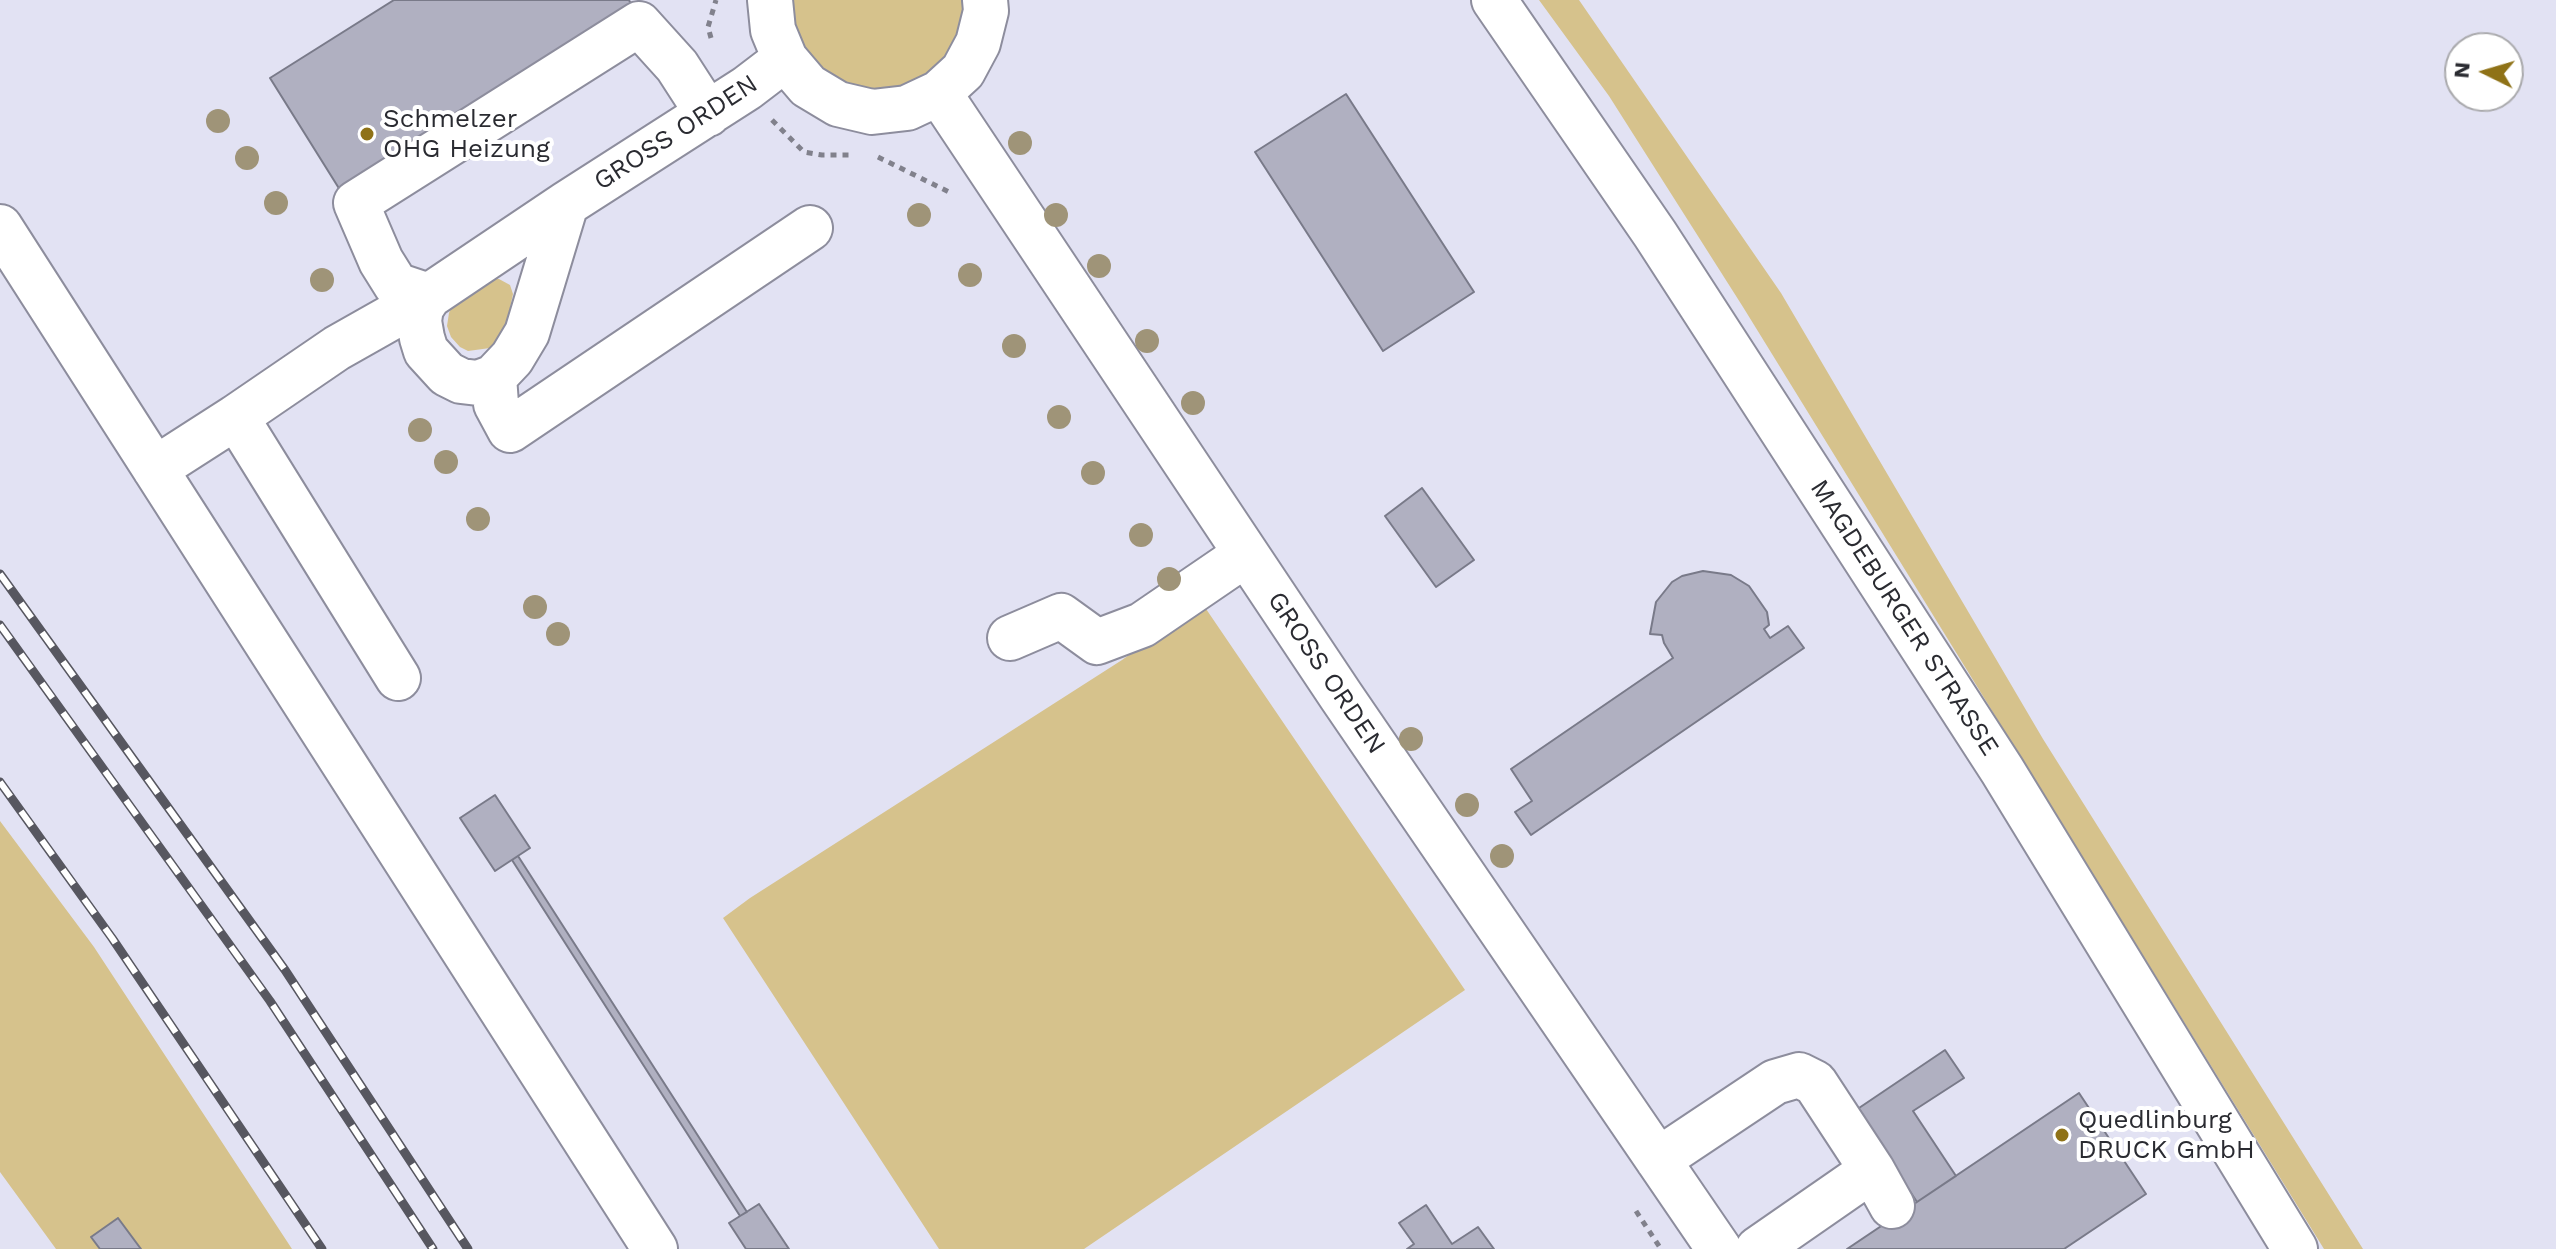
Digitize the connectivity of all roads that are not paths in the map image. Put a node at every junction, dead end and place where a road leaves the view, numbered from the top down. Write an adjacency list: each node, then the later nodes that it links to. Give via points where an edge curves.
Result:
1 (770, 0): 4 (street, GROSS ORDEN, via 773,30)
2 (985, 0): 5 (street, GROSS ORDEN, via 978,43 963,71)
3 (1494, 0): 21 (street, MAGDEBURGER STRASSE, via 1655,234 2002,770)
4 (785, 59): 5 (street, GROSS ORDEN, via 808,86 838,104 872,112 907,108); 6 (street, GROSS ORDEN)
5 (939, 93): 14 (street, GROSS ORDEN)
6 (708, 114): 7 (street, GROSS ORDEN); 10 (street, via 677,66 639,24 356,203 396,285)
7 (566, 204): 10 (street, GROSS ORDEN); 11 (street, GROSS ORDEN, via 527,333)
8 (0, 227): 13 (street)
9 (810, 228): 11 (street, via 510,430 496,404)
10 (429, 296): 11 (street, via 419,321 426,351 436,365 461,381 478,383); 12 (street, GROSS ORDEN, via 337,348)
11 (494, 377)
12 (236, 417): 13 (street, GROSS ORDEN); 16 (street)
13 (155, 469): 18 (street)
14 (1246, 554): 15 (street, via 1142,625 1097,642 1061,616); 17 (street, GROSS ORDEN, via 1416,778)
15 (1010, 638)
16 (398, 678)
17 (1658, 1160): 19 (street, GROSS ORDEN); 20 (street, via 1775,1082 1799,1075 1815,1083 1882,1188)
18 (655, 1249)
19 (1719, 1249)
20 (1758, 1249)
21 (2295, 1249)

